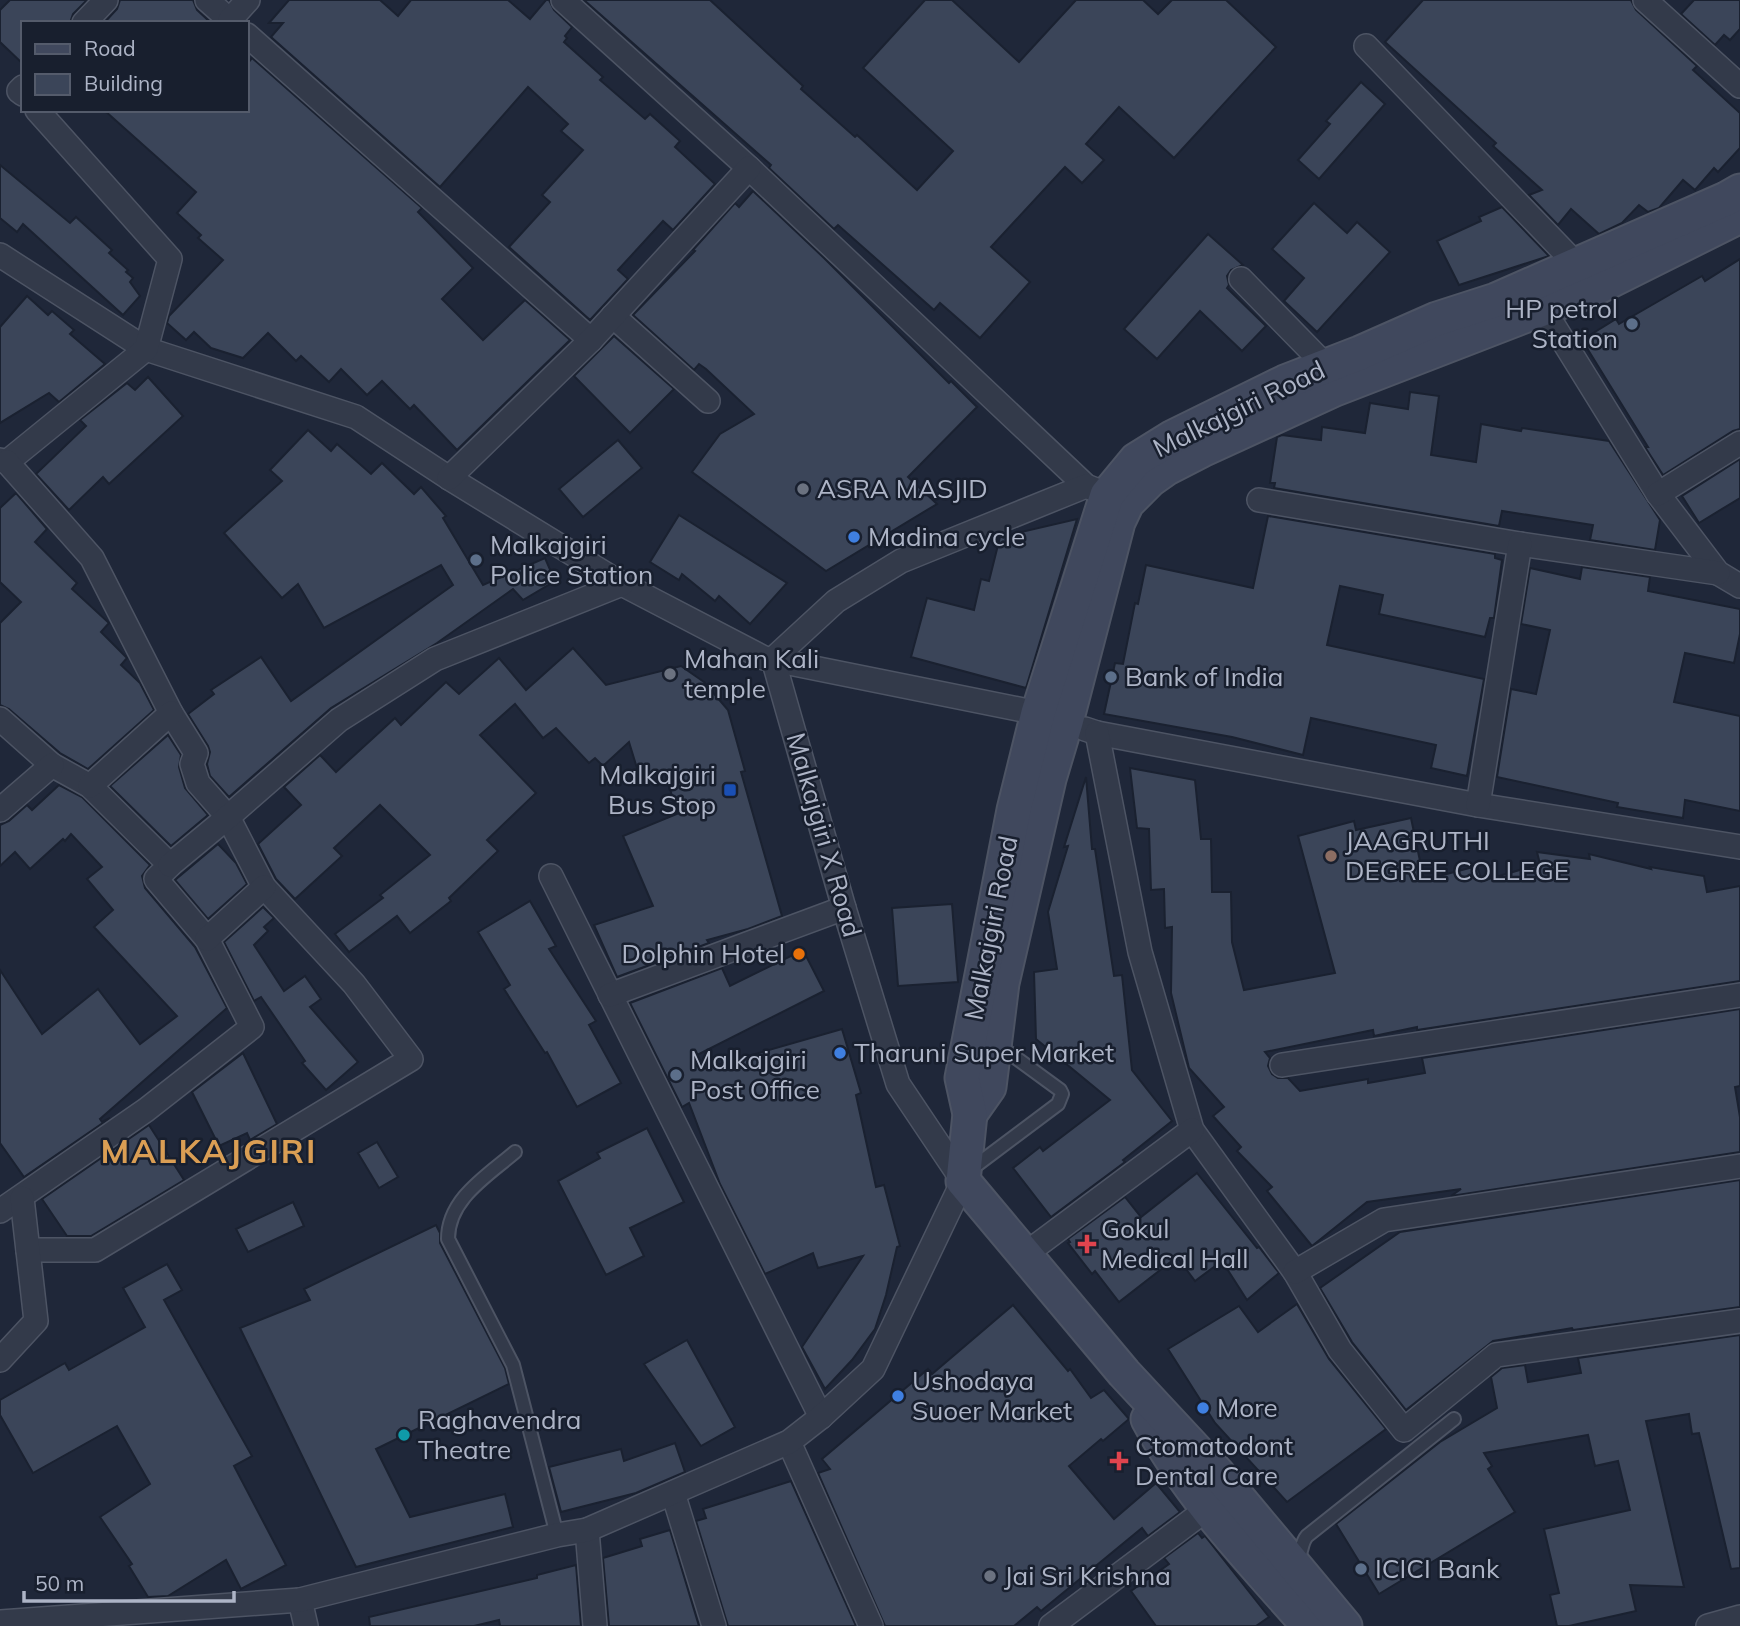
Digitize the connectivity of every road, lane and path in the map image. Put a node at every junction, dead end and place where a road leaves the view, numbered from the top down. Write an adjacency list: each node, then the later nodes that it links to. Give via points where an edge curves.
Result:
1 (106, 0): 6 (street)
2 (207, 0): 7 (street)
3 (248, 0): 8 (street)
4 (563, 0): 13 (street)
5 (1645, 0): 11 (street)
6 (86, 21)
7 (230, 21)
8 (238, 21)
9 (248, 37): 21 (street)
10 (1366, 46): 17 (street)
11 (1740, 86)
12 (39, 112): 22 (street, via 170,259)
13 (749, 168): 20 (street); 29 (street)
14 (1740, 191): 17 (main road, Malkajgiri Road)
15 (1740, 216): 19 (main road, Malkajgiri Road)
16 (0, 255): 22 (street)
17 (1576, 264): 23 (main road, Malkajgiri Road)
18 (1241, 279): 23 (street)
19 (1544, 310): 28 (street); 29 (main road, Malkajgiri Road, via 1335,389)
20 (614, 316): 21 (street); 24 (street)
21 (592, 340): 27 (street)
22 (146, 349): 26 (street); 27 (street, via 356,417)
23 (1326, 366): 29 (main road, Malkajgiri Road, via 1173,437 1136,460)
24 (708, 401)
25 (1740, 443): 28 (street)
26 (3, 461): 36 (street, via 92,558)
27 (449, 478): 33 (street)
28 (1658, 494): 32 (street)
29 (1106, 495): 35 (street, via 901,561 836,601); 37 (main road, Malkajgiri Road, via 1118,522)
30 (1259, 500): 31 (street)
31 (1520, 544): 32 (street); 42 (street)
32 (1718, 573): 34 (street)
33 (622, 584): 35 (street, via 764,658); 44 (street, via 435,659 339,720)
34 (1740, 586)
35 (774, 659): 37 (street); 49 (street, Malkajgiri X Road)
36 (171, 713): 41 (street); 44 (street, via 196,753 192,764 198,783)
37 (1052, 718): 39 (street); 53 (main road, Malkajgiri Road, via 1049,779 1005,969); 55 (main road, Malkajgiri Road, via 1014,810 962,1078)
38 (0, 719): 40 (street)
39 (1097, 733): 42 (street); 56 (street, via 1140,952)
40 (52, 765): 41 (street); 43 (street)
41 (90, 786): 46 (street)
42 (1478, 805): 45 (street)
43 (0, 810)
44 (228, 817): 46 (street); 48 (street)
45 (1740, 847)
46 (170, 865): 50 (street, via 156,878)
47 (551, 876): 51 (street)
48 (264, 887): 50 (street); 62 (street, via 354,984 411,1059 95,1250)
49 (844, 908): 51 (street); 59 (street, Malkajgiri X Road, via 898,1084)
50 (207, 939): 60 (street, via 252,1027)
51 (610, 995): 68 (street)
52 (1740, 995): 54 (street)
53 (994, 1042): 55 (main road, Malkajgiri Road, via 989,1087); 59 (lane, via 1060,1090 1061,1099)
54 (1282, 1065)
55 (970, 1114): 59 (main road, Malkajgiri Road)
56 (1192, 1130): 63 (street); 64 (street)
57 (515, 1152): 74 (lane, via 458,1203 449,1221 448,1239 513,1365)
58 (1740, 1166): 64 (street, via 1384,1220)
59 (964, 1178): 63 (main road); 68 (street, via 873,1369)
60 (22, 1198): 61 (street); 62 (street)
61 (0, 1211)
62 (27, 1250): 66 (street, via 36,1321)
63 (1024, 1255): 67 (main road)
64 (1294, 1272): 65 (street, via 1340,1350 1404,1430 1496,1356)
65 (1740, 1321)
66 (0, 1360)
67 (1124, 1373): 72 (main road, via 1161,1443); 75 (main road)
68 (821, 1417): 70 (street)
69 (1454, 1419): 75 (lane, via 1307,1536)
70 (789, 1442): 71 (street); 82 (street)
71 (673, 1493): 73 (street); 81 (street)
72 (1207, 1509): 83 (street); 84 (main road)
73 (587, 1530): 74 (street); 80 (street)
74 (557, 1535): 76 (street)
75 (1293, 1564): 85 (main road)
76 (300, 1600): 78 (street); 79 (street)
77 (1740, 1617): 86 (street)
78 (0, 1622)
79 (306, 1626)
80 (595, 1626)
81 (714, 1626)
82 (871, 1626)
83 (1051, 1626)
84 (1309, 1626)
85 (1345, 1626)
86 (1708, 1626)

